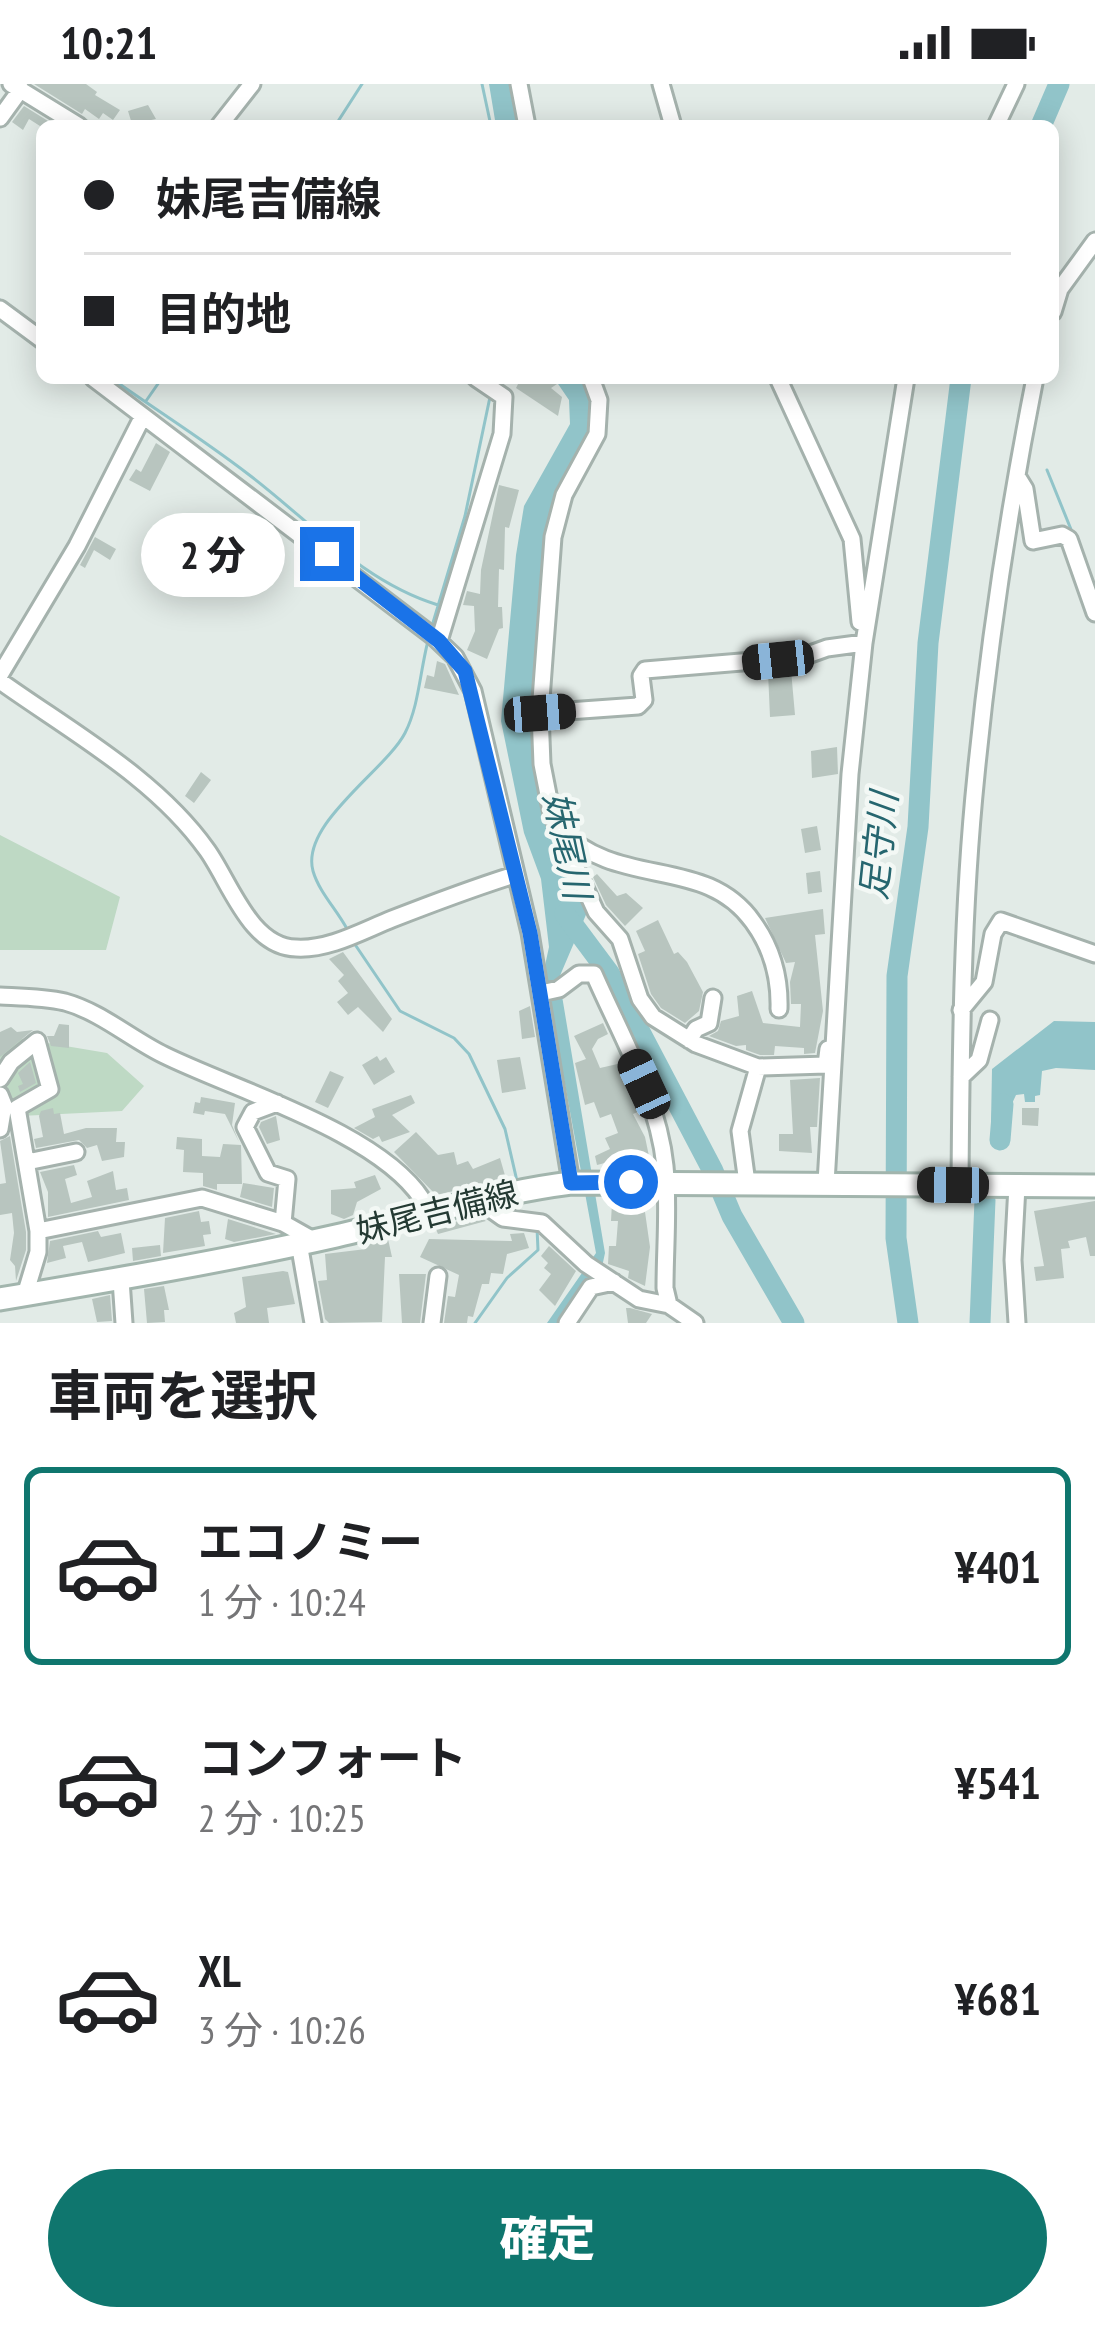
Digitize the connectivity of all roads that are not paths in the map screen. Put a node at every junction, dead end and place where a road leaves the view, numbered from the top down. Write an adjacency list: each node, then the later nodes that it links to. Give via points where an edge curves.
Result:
1 (251, 84): 8 (street)
2 (519, 84): 9 (street)
3 (661, 84): 10 (street)
4 (1016, 84): 11 (street)
5 (16, 87): 6 (street); 7 (street)
6 (0, 118)
7 (70, 120)
8 (224, 120)
9 (526, 120)
10 (671, 120)
11 (999, 120)
12 (1095, 241): 13 (street)
13 (1059, 292)
14 (0, 309): 15 (street)
15 (36, 336)
16 (101, 384): 22 (street)
17 (593, 384): 28 (street, via 597,434 564,495 553,537)
18 (781, 384): 26 (street, via 852,539)
19 (905, 384): 26 (street)
20 (1034, 384): 23 (street)
21 (488, 386): 25 (street, via 504,397 502,434)
22 (143, 416): 25 (street); 27 (street)
23 (1017, 476): 24 (street, via 1033,541 1069,539); 37 (street, via 975,777)
24 (1095, 613)
25 (433, 636): 30 (street, via 473,692)
26 (864, 643): 28 (street, via 802,657 645,670 638,706); 40 (street)
27 (0, 678): 30 (street, via 179,816 256,928 291,949 350,936)
28 (540, 713): 29 (street)
29 (556, 826): 35 (street, via 596,912 626,950); 36 (street, via 620,866 728,893 771,953)
30 (514, 875): 32 (street)
31 (1095, 953): 37 (street, via 1000,921 984,982)
32 (550, 991): 38 (street, via 590,972); 50 (street)
33 (0, 996): 46 (street, via 82,1008)
34 (713, 998): 41 (street, via 709,1023)
35 (638, 999): 38 (street); 41 (street)
36 (779, 1009)
37 (961, 1010): 43 (street)
38 (613, 1011): 51 (street, via 658,1126)
39 (990, 1020): 43 (street, via 980,1060)
40 (835, 1023): 42 (street, via 826,1065); 53 (street)
41 (688, 1040): 42 (street)
42 (758, 1067): 52 (street, via 740,1131)
43 (961, 1077): 54 (street)
44 (0, 1079): 49 (street, via 37,1041 50,1089 16,1108)
45 (0, 1095): 47 (street)
46 (277, 1103): 58 (street, via 372,1154 417,1191); 59 (street, via 253,1112 245,1127 268,1173 287,1179)
47 (0, 1129)
48 (76, 1152): 49 (street)
49 (27, 1162): 60 (street)
50 (582, 1182): 51 (main road, 妹尾吉備線); 57 (main road, 妹尾吉備線)
51 (665, 1182): 52 (main road, 妹尾吉備線); 67 (street, via 664,1288)
52 (741, 1183): 53 (main road, 妹尾吉備線)
53 (830, 1184): 54 (main road, 妹尾吉備線)
54 (957, 1185): 55 (main road, 妹尾吉備線)
55 (1017, 1186): 56 (main road, 妹尾吉備線); 72 (street)
56 (1095, 1186)
57 (479, 1201): 58 (main road, 妹尾吉備線); 62 (street, via 503,1218 535,1222)
58 (419, 1217): 61 (main road, 妹尾吉備線)
59 (283, 1223): 60 (street, via 202,1198); 61 (street)
60 (38, 1231): 65 (street)
61 (307, 1242): 64 (main road, 妹尾吉備線); 69 (street)
62 (600, 1273): 67 (street); 71 (street)
63 (438, 1276): 70 (street)
64 (121, 1280): 65 (main road, 妹尾吉備線); 68 (street)
65 (25, 1295): 66 (main road, 妹尾吉備線)
66 (0, 1299)
67 (682, 1316)
68 (124, 1323)
69 (313, 1323)
70 (431, 1323)
71 (567, 1323)
72 (1017, 1323)

